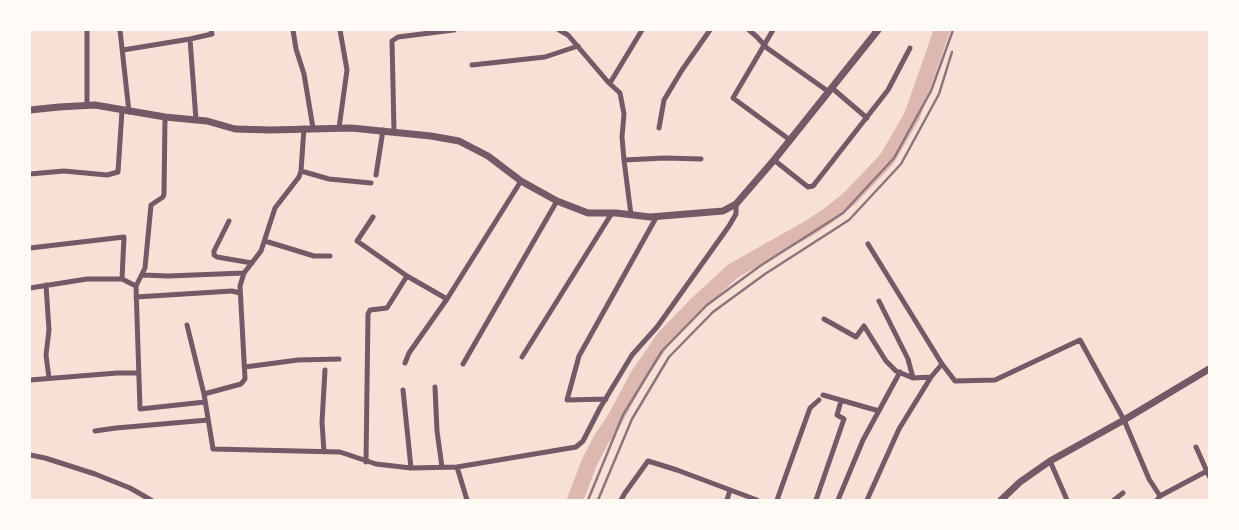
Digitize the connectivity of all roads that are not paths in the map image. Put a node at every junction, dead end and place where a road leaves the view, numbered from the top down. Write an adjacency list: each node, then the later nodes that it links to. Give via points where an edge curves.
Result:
1 (87, 30): 22 (street)
2 (120, 30): 18 (street)
3 (212, 30): 14 (street, via 212,34)
4 (293, 30): 29 (street)
5 (340, 30): 30 (street, via 347,70)
6 (454, 30): 13 (street)
7 (559, 30): 16 (street)
8 (642, 30): 20 (street)
9 (710, 30): 31 (street, via 664,100)
10 (749, 30): 15 (street)
11 (773, 30): 15 (street)
12 (878, 30): 21 (street)
13 (427, 32): 33 (street, via 392,41)
14 (190, 39): 18 (street); 27 (street)
15 (764, 45): 21 (street); 34 (street, via 733,98)
16 (578, 46): 19 (street, via 544,57); 20 (street)
17 (910, 48): 26 (street, via 895,79)
18 (123, 50): 24 (street)
19 (472, 65)
20 (610, 83): 36 (street, via 620,92 624,114)
21 (831, 90): 26 (street); 34 (street)
22 (86, 106): 23 (street); 24 (street)
23 (30, 110)
24 (125, 111): 25 (street); 39 (street, via 118,172)
25 (165, 117): 27 (street); 56 (street, via 164,194 151,204)
26 (867, 118): 37 (street, via 812,187)
27 (196, 120): 28 (street, via 236,128)
28 (304, 128): 29 (street); 38 (street)
29 (313, 128): 30 (street)
30 (339, 128): 32 (street)
31 (659, 128)
32 (383, 130): 33 (street); 40 (street)
33 (394, 131): 41 (street, via 459,141 488,156)
34 (790, 140): 37 (street)
35 (701, 159): 36 (street)
36 (624, 160): 46 (street)
37 (774, 160): 44 (street)
38 (301, 171): 42 (street, via 329,179); 50 (street, via 275,208)
39 (30, 174)
40 (376, 175)
41 (521, 181): 43 (street); 64 (street)
42 (371, 183)
43 (557, 201): 45 (street, via 588,213); 71 (street)
44 (736, 204): 47 (street, via 723,211); 85 (street, via 736,214 729,226 657,327 632,355)
45 (612, 213): 46 (street); 68 (street)
46 (631, 214): 47 (street)
47 (658, 216): 85 (street, via 579,356 567,400)
48 (372, 217): 57 (street, via 357,241)
49 (229, 221): 54 (street, via 214,254)
50 (265, 242): 53 (street, via 314,256); 54 (street)
51 (868, 244): 72 (street)
52 (30, 248): 58 (street, via 124,237)
53 (330, 256)
54 (252, 262): 55 (street)
55 (244, 273): 56 (street); 62 (street)
56 (143, 275): 60 (street)
57 (407, 276): 64 (street); 95 (street, via 387,308 370,310 368,314)
58 (122, 279): 59 (street, via 87,279); 60 (street)
59 (46, 285): 61 (street); 79 (street)
60 (136, 286): 63 (street)
61 (30, 288)
62 (240, 293): 63 (street); 73 (street)
63 (136, 297): 76 (street)
64 (447, 299): 70 (street)
65 (879, 301): 80 (street, via 908,359)
66 (824, 319): 77 (street, via 856,338 864,326 886,360)
67 (187, 325): 84 (street)
68 (522, 357)
69 (339, 359): 73 (street)
70 (405, 363)
71 (463, 364)
72 (942, 364): 78 (street); 90 (street, via 954,380 995,380 1080,340)
73 (245, 367): 84 (street, via 246,379 241,384)
74 (1209, 369): 90 (street)
75 (324, 370): 93 (street)
76 (138, 372): 79 (street); 87 (street, via 140,408)
77 (900, 372): 80 (street); 88 (street)
78 (930, 377): 80 (street); 112 (street, via 899,429)
79 (49, 378): 81 (street)
80 (913, 378)
81 (30, 380)
82 (435, 387): 97 (street)
83 (404, 390): 99 (street)
84 (204, 394): 87 (street)
85 (606, 398): 98 (street, via 583,441 576,447)
86 (841, 401): 88 (street); 109 (street, via 821,397 810,408); 110 (street, via 837,414 844,418)
87 (205, 402): 89 (street)
88 (879, 411): 111 (street)
89 (208, 420): 91 (street); 93 (street, via 213,449)
90 (1124, 420): 96 (street); 103 (street)
91 (95, 432)
92 (1196, 447): 100 (street)
93 (324, 452): 95 (street, via 340,452)
94 (30, 455): 104 (street, via 95,474)
95 (366, 462): 99 (street)
96 (1050, 462): 113 (street, via 1020,482); 114 (street)
97 (442, 467): 98 (street); 99 (street)
98 (458, 467): 105 (street)
99 (412, 468)
100 (1208, 473): 103 (street)
101 (730, 490): 106 (street, via 648,461); 107 (street); 108 (street)
102 (1123, 493): 115 (street)
103 (1158, 498)
104 (151, 500)
105 (467, 500)
106 (621, 500)
107 (727, 500)
108 (757, 500)
109 (777, 500)
110 (816, 500)
111 (838, 500)
112 (867, 500)
113 (1001, 500)
114 (1067, 500)
115 (1114, 500)

